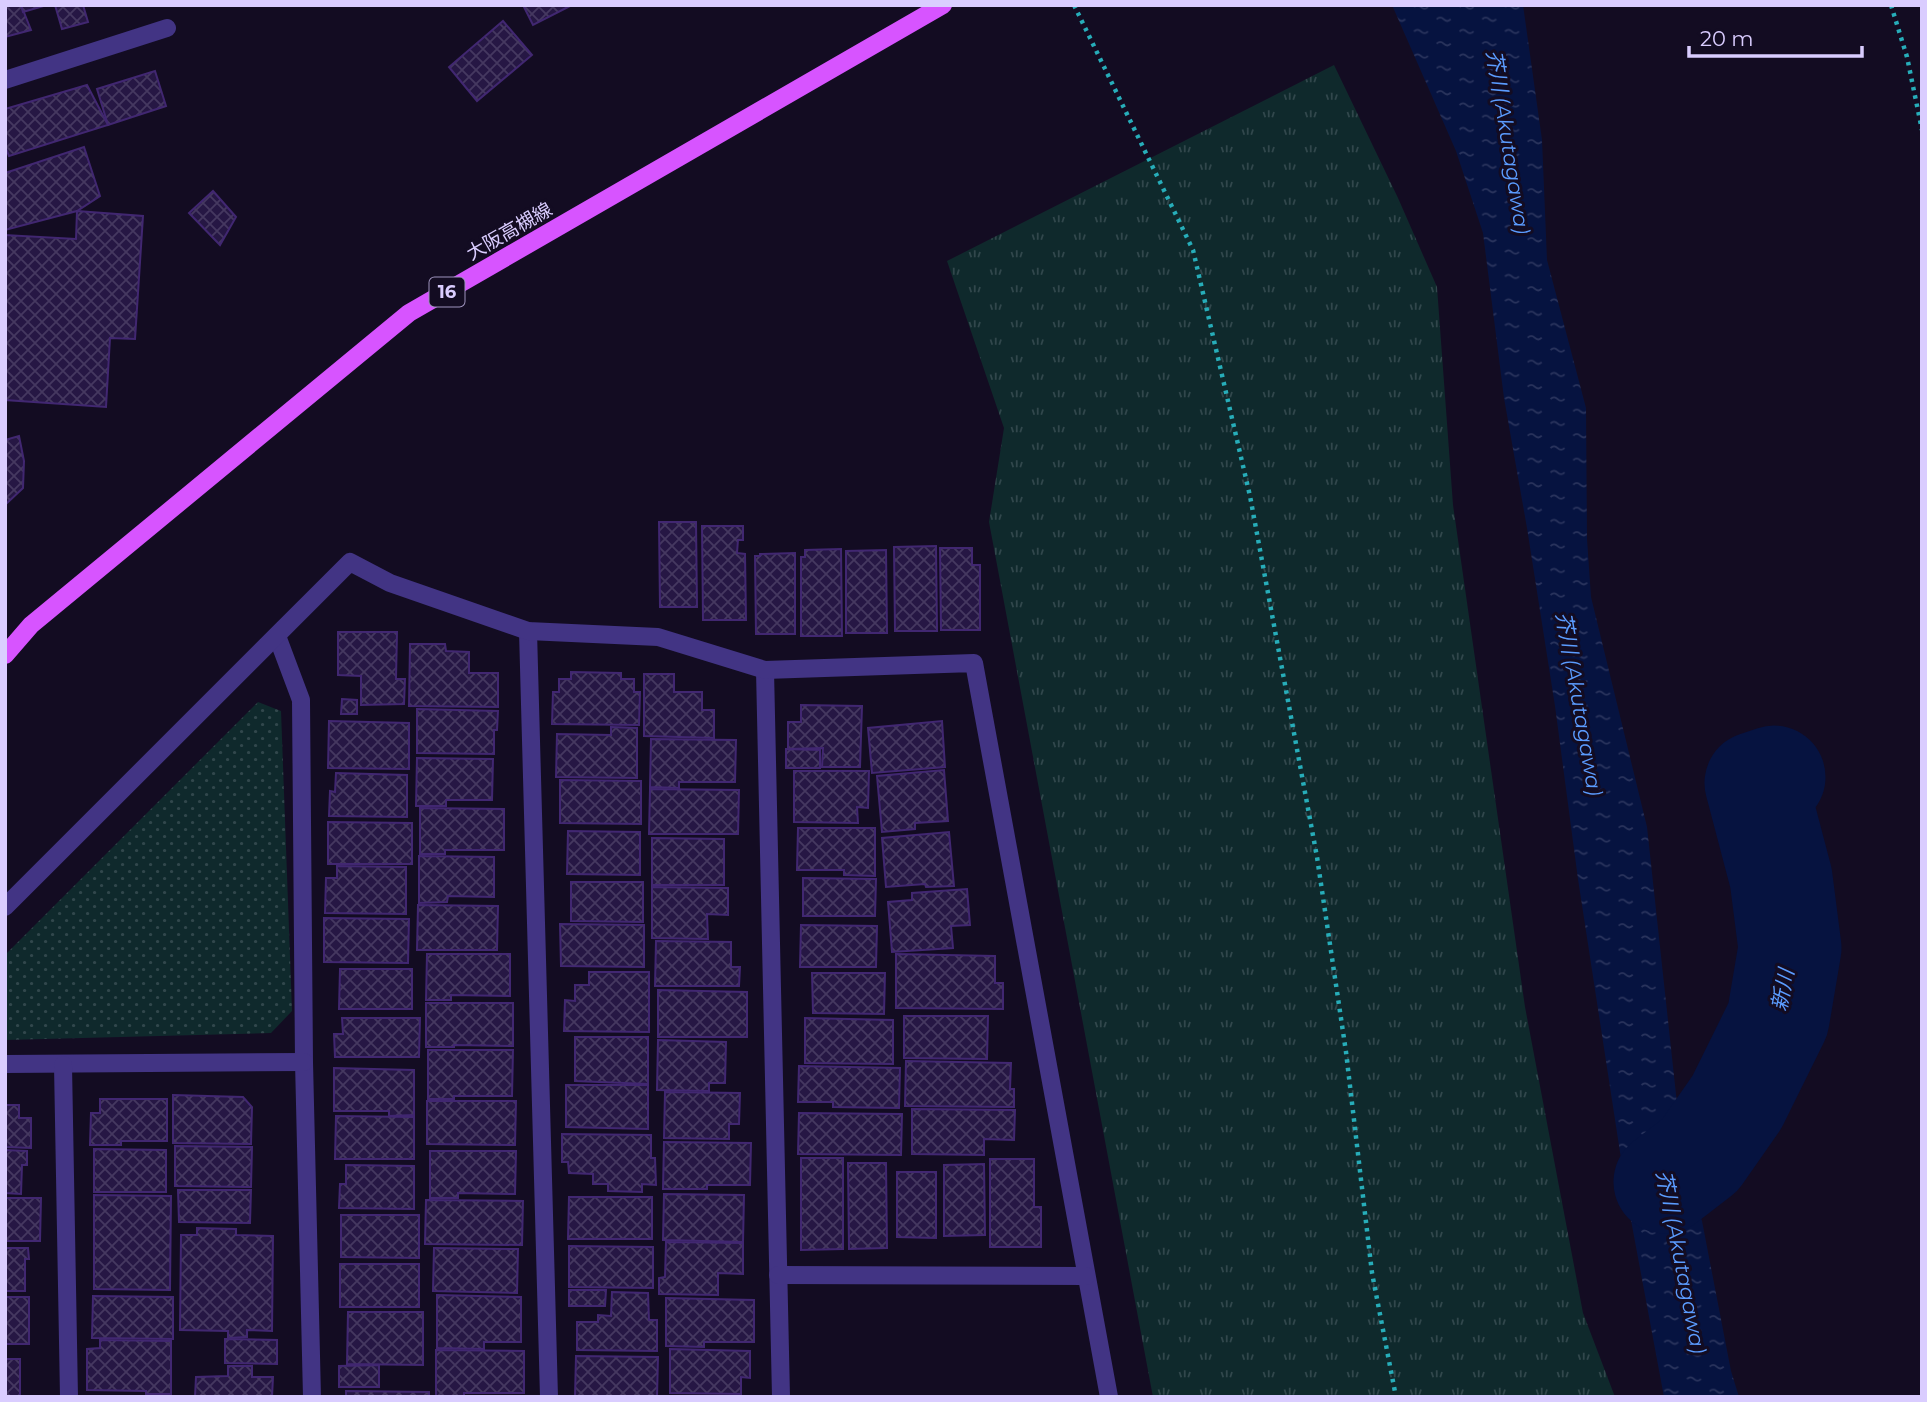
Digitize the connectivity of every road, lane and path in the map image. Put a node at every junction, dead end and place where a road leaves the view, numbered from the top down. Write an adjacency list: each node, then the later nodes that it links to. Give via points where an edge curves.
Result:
1 (943, 5): 9 (main road, 大阪高槻線 / 16, via 409,313 31,625)
2 (1074, 5): 22 (path, via 1193,250 1250,496 1317,857 1373,1273)
3 (1891, 5): 6 (path, via 1908,57)
4 (167, 28): 5 (street)
5 (5, 80)
6 (1922, 130)
7 (527, 631): 8 (street, via 390,583 350,562); 10 (street, via 658,637); 19 (street)
8 (277, 636): 11 (street); 12 (street, via 301,700)
9 (5, 655)
10 (765, 670): 15 (street); 16 (street, via 974,663)
11 (5, 907)
12 (304, 1062): 14 (street); 18 (street)
13 (5, 1064): 14 (street)
14 (63, 1065): 17 (street)
15 (778, 1275): 16 (street); 20 (street)
16 (1086, 1276): 21 (street)
17 (69, 1397)
18 (312, 1397)
19 (549, 1397)
20 (781, 1397)
21 (1109, 1397)
22 (1396, 1397)

